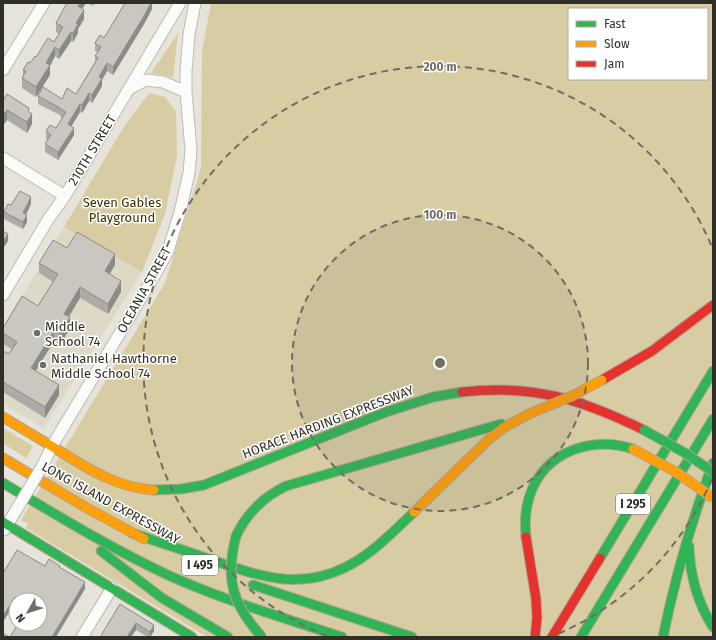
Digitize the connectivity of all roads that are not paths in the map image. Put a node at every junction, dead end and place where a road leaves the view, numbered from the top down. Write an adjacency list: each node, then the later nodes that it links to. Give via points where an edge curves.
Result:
1 (44, 3): 4 (street)
2 (180, 3): 5 (street, 210TH STREET)
3 (195, 3): 6 (street, OCEANIA STREET, via 189,34)
4 (3, 70)
5 (129, 89): 6 (street, via 146,80 163,82); 8 (street, 210TH STREET)
6 (186, 92): 15 (street, OCEANIA STREET, via 191,150 189,173 168,251)
7 (3, 158): 8 (street)
8 (65, 196): 9 (street, 210TH STREET)
9 (3, 295)
10 (713, 305): 12 (main road, bridge, via 652,351 574,395)
11 (713, 371): 34 (main road, I 295)
12 (529, 414): 24 (main road, via 489,439 377,548 354,564 325,576 304,580 273,579); 30 (main road, bridge, via 464,436 286,486 255,506 236,536 230,565 232,586 240,609)
13 (3, 417): 15 (main road, HORACE HARDING EXPRESSWAY)
14 (713, 418): 35 (main road, I 295)
15 (52, 446): 18 (main road, HORACE HARDING EXPRESSWAY, bridge, via 96,474 120,485 144,490 181,490 204,485 400,406 434,396 502,389 553,395 588,405 644,430); 23 (street, OCEANIA STREET, bridge, via 18,507)
16 (3, 458): 24 (main road, LONG ISLAND EXPRESSWAY / I 495)
17 (713, 463): 20 (main road)
18 (713, 472)
19 (3, 483): 22 (main road, I 495)
20 (701, 495): 26 (main road, via 690,534 690,560 698,598); 36 (main road, via 676,574)
21 (713, 498): 33 (main road, bridge, via 671,469 633,449 608,443 578,447 553,461 534,484 527,502 524,522 536,600)
22 (42, 507): 29 (main road, via 162,598); 31 (main road, I 495, via 170,576 247,606)
23 (4, 526): 25 (main road)
24 (132, 533): 32 (main road, LONG ISLAND EXPRESSWAY / I 495, via 179,556 278,594)
25 (112, 588): 27 (street); 28 (main road)
26 (713, 627)
27 (82, 637)
28 (192, 637)
29 (228, 637)
30 (262, 637)
31 (342, 637)
32 (412, 637)
33 (535, 637)
34 (552, 637)
35 (581, 637)
36 (663, 637)

